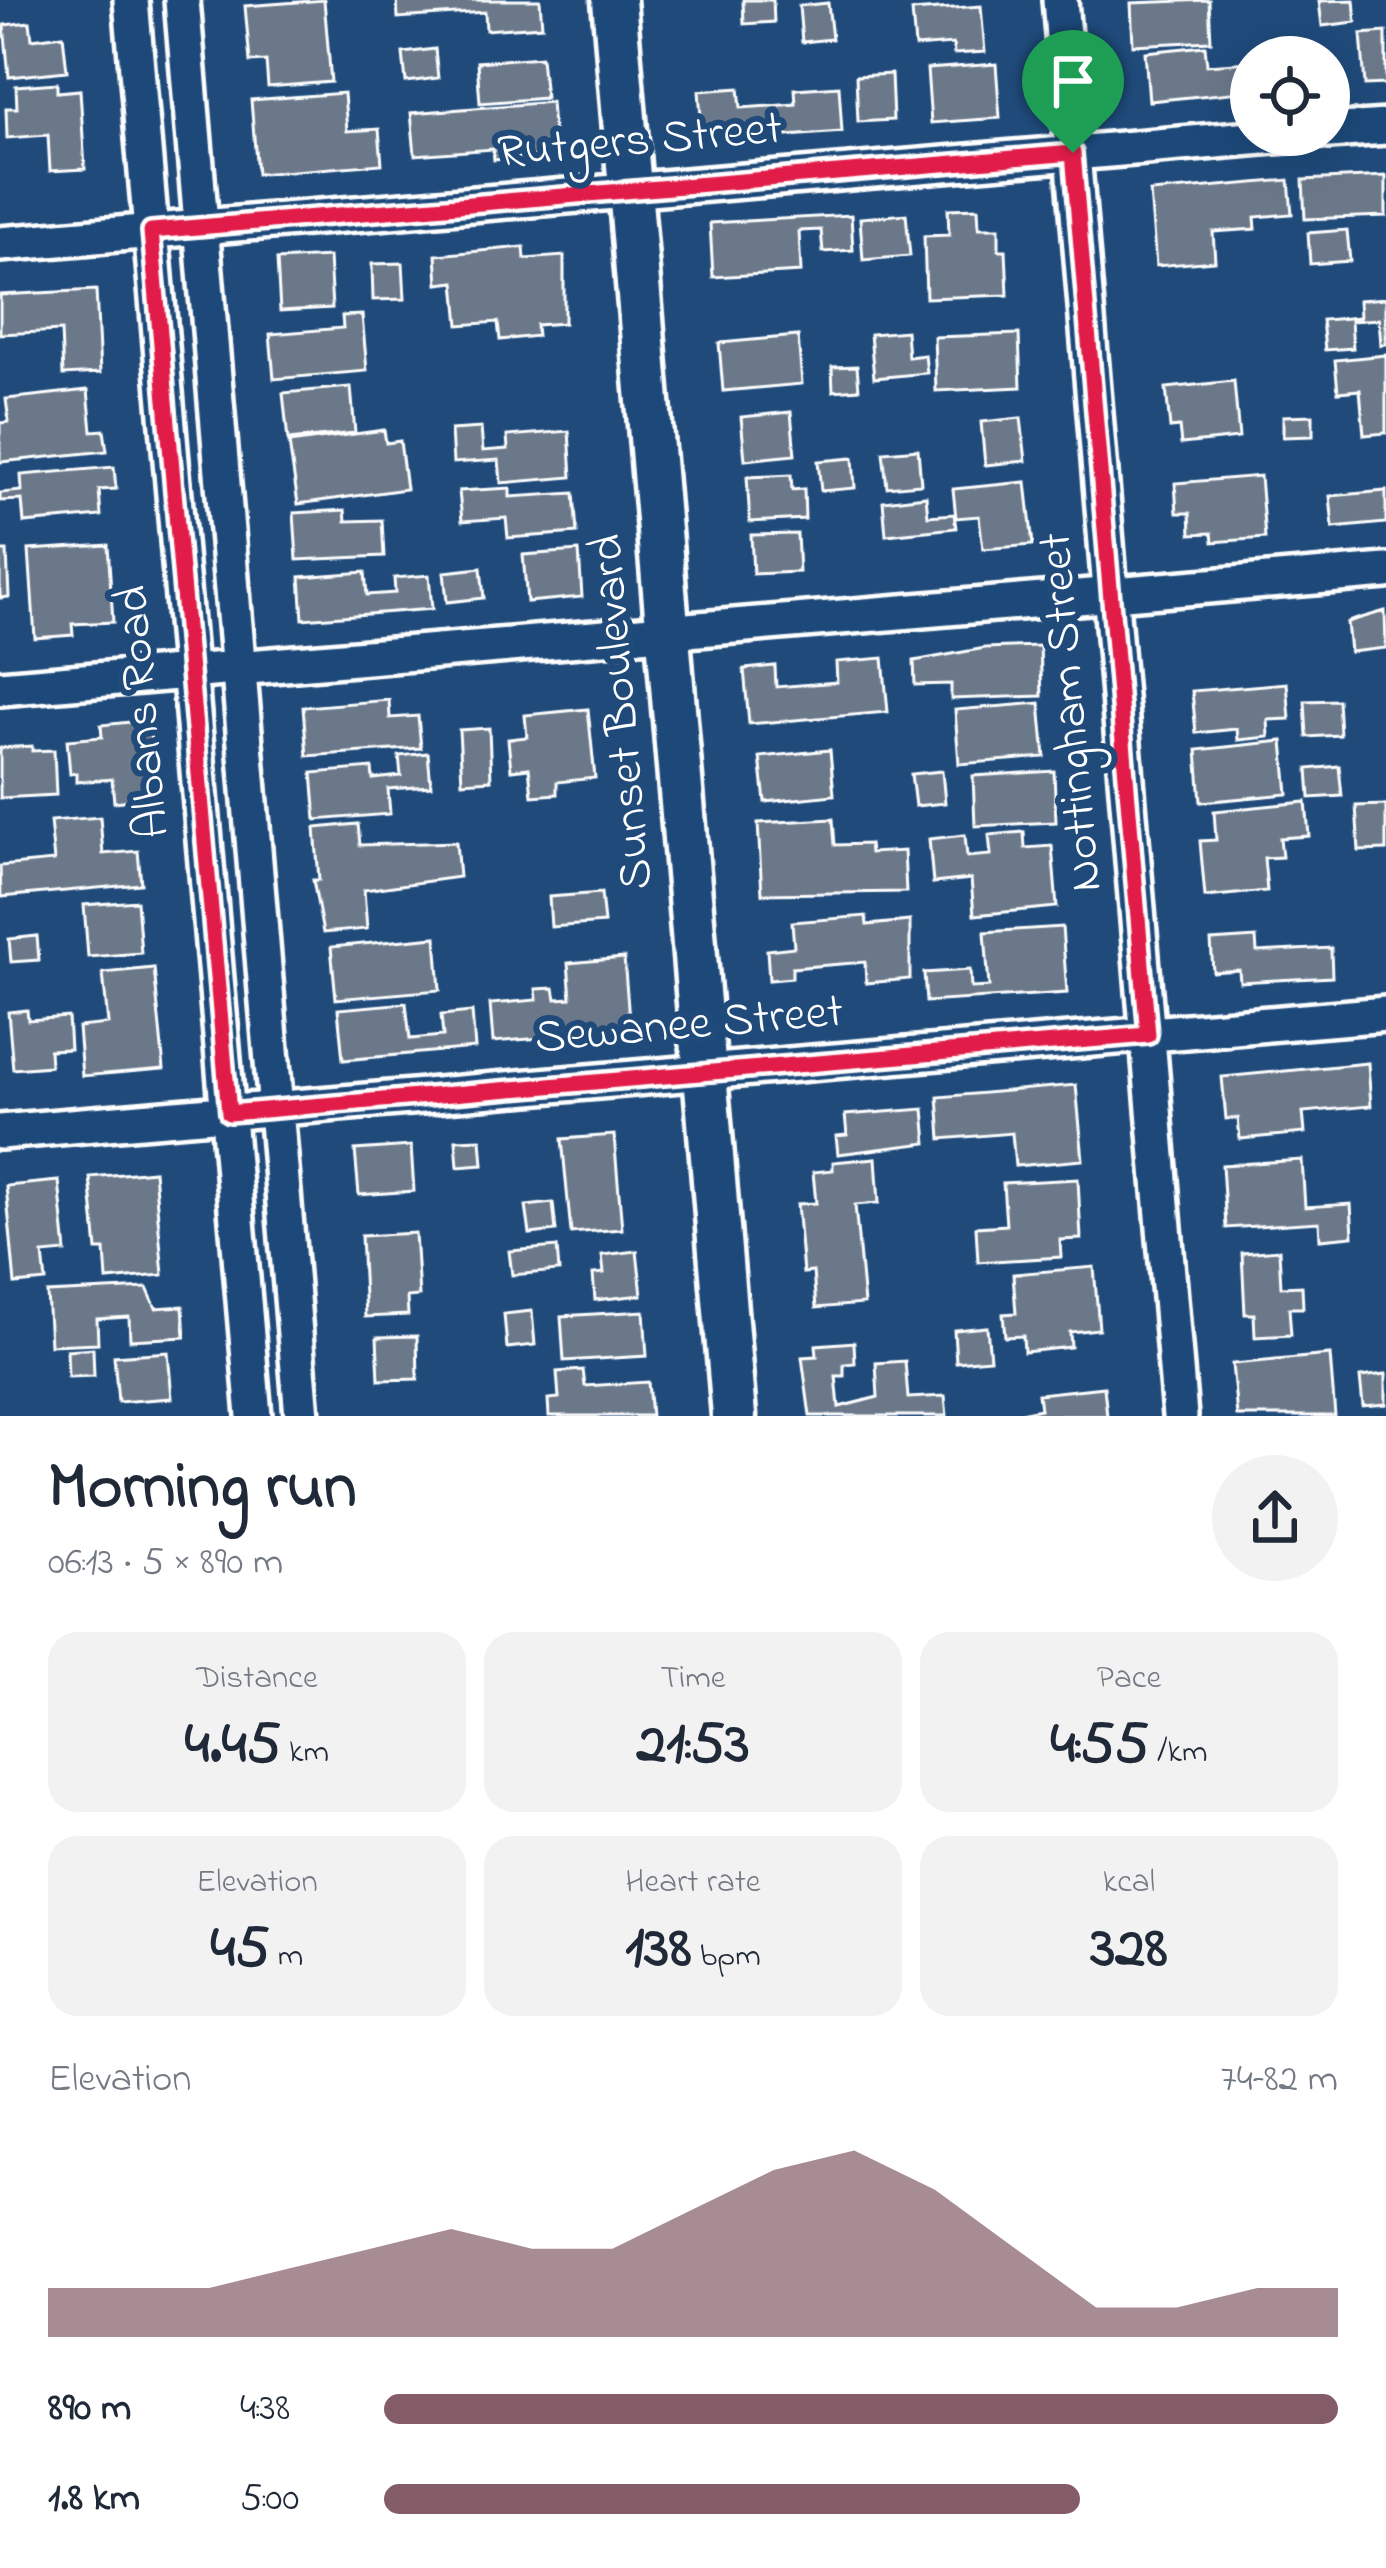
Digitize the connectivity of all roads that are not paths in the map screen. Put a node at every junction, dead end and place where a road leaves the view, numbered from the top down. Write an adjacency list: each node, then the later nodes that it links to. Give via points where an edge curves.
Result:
1 (131, 0): 11 (street, Albans Road)
2 (182, 0): 10 (street, Albans Road)
3 (614, 0): 9 (street, Sunset Boulevard)
4 (1060, 0): 8 (street, Nottingham Street)
5 (1386, 127): 6 (street)
6 (1350, 130)
7 (1230, 140): 8 (street, Rutgers Street)
8 (1073, 153): 9 (street, Rutgers Street); 14 (street, Nottingham Street)
9 (630, 191): 10 (street, Rutgers Street); 15 (street, Sunset Boulevard)
10 (201, 227): 11 (street, Rutgers Street); 16 (street, Albans Road)
11 (151, 231): 12 (street, Rutgers Street); 17 (street, Albans Road)
12 (0, 244)
13 (1386, 571): 14 (street)
14 (1110, 594): 15 (street); 20 (street, Nottingham Street)
15 (668, 632): 16 (street); 21 (street, Sunset Boulevard)
16 (239, 668): 17 (street); 22 (street, Albans Road)
17 (189, 672): 18 (street); 23 (street, Albans Road)
18 (0, 688)
19 (1386, 1015): 20 (street, Sewanee Street)
20 (1148, 1035): 21 (street, Sewanee Street); 28 (street, Nottingham Street)
21 (705, 1072): 22 (street, Sewanee Street); 27 (street, Sunset Boulevard)
22 (277, 1108): 23 (street, Sewanee Street); 26 (street, Albans Road)
23 (229, 1113): 24 (street, Sewanee Street); 25 (street, Albans Road)
24 (0, 1132)
25 (254, 1416)
26 (302, 1416)
27 (734, 1416)
28 (1180, 1416)

